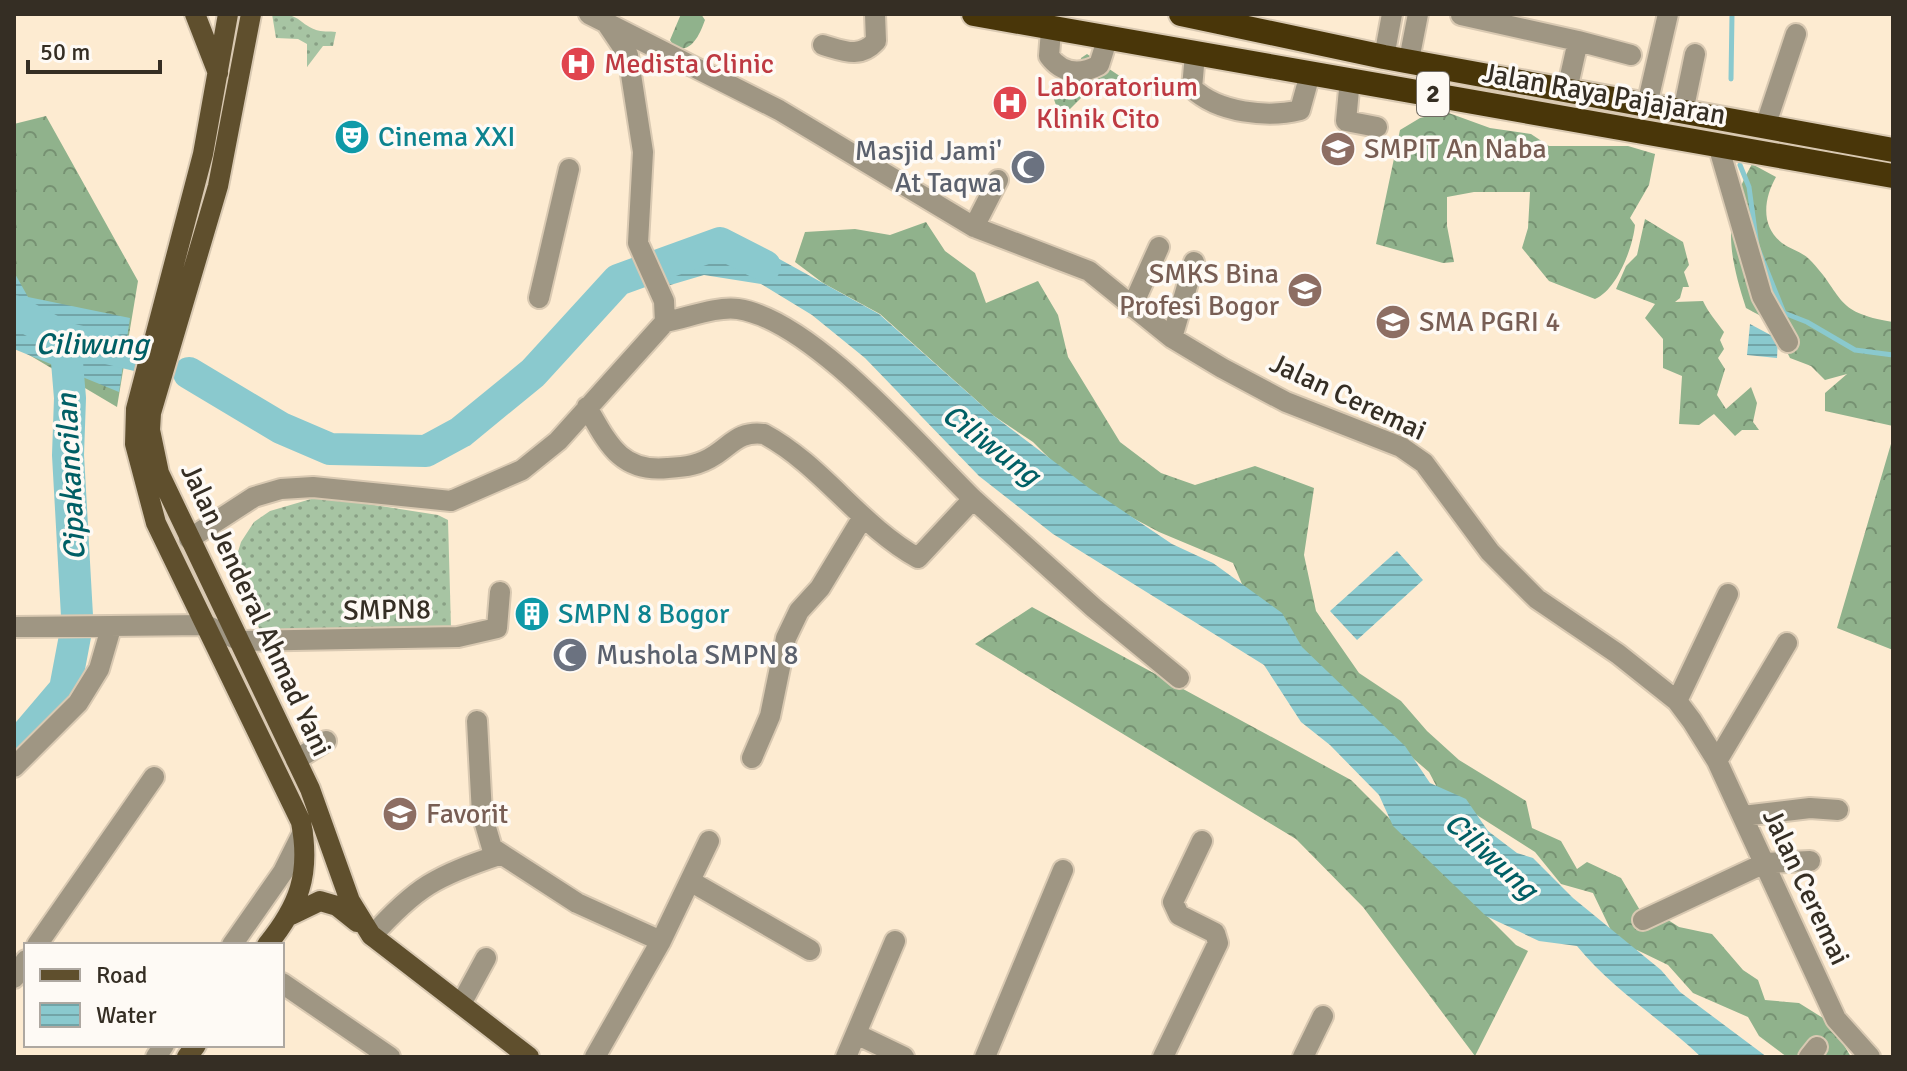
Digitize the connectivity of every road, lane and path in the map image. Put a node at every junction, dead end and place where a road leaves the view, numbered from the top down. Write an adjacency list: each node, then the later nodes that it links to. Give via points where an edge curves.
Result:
1 (195, 14): 22 (main road)
2 (228, 14): 22 (main road, Jalan Jenderal Ahmad Yani)
3 (251, 14): 40 (main road, Jalan Jenderal Ahmad Yani, via 225,156)
4 (875, 14): 17 (street, via 876,41 866,52)
5 (974, 14): 11 (highway, Jalan Raya Pajajaran / 2)
6 (1181, 14): 21 (highway, Jalan Raya Pajajaran / 2)
7 (1392, 14): 21 (street)
8 (1418, 14): 21 (street)
9 (1668, 14): 26 (street)
10 (1461, 15): 16 (street)
11 (1011, 16): 13 (highway, Jalan Raya Pajajaran / 2)
12 (597, 18): 35 (street, Jalan Ceremai, via 779,110); 41 (street, via 628,55 643,152 638,243 664,301)
13 (1051, 30): 15 (highway, Jalan Raya Pajajaran / 2); 15 (street, via 1049,56 1068,71 1085,73 1099,65)
14 (1796, 34): 29 (street)
15 (1107, 40): 18 (highway, Jalan Raya Pajajaran / 2)
16 (1578, 41): 20 (street); 25 (street)
17 (823, 45)
18 (1195, 54): 23 (highway, Jalan Raya Pajajaran / 2); 23 (street, via 1192,88 1201,97 1277,116 1300,110)
19 (1695, 54): 27 (street)
20 (1631, 55)
21 (1397, 59): 25 (highway, Jalan Raya Pajajaran / 2)
22 (218, 73): 40 (main road, Jalan Jenderal Ahmad Yani)
23 (1310, 74): 24 (highway, Jalan Raya Pajajaran / 2)
24 (1350, 79): 28 (street, via 1346,121); 30 (highway, Jalan Raya Pajajaran / 2)
25 (1567, 90): 26 (highway, Jalan Raya Pajajaran / 2)
26 (1647, 105): 27 (highway, Jalan Raya Pajajaran / 2)
27 (1683, 112): 29 (highway, Jalan Raya Pajajaran / 2)
28 (1377, 127)
29 (1765, 127): 31 (highway, Jalan Raya Pajajaran / 2)
30 (1718, 145): 33 (highway, Jalan Raya Pajajaran / 2); 43 (street, via 1762,296)
31 (1893, 150)
32 (569, 169): 38 (street)
33 (1893, 176)
34 (998, 180): 35 (street)
35 (974, 227): 39 (street, Jalan Ceremai, via 1089,271)
36 (1159, 247): 39 (street)
37 (1194, 262): 42 (street)
38 (539, 298)
39 (1132, 307): 42 (street, Jalan Ceremai)
40 (169, 314): 44 (main road, Jalan Jenderal Ahmad Yani)
41 (665, 322): 45 (street); 46 (street, via 737,309 778,324 845,374)
42 (1172, 338): 59 (street, Jalan Ceremai, via 1286,402 1401,447 1424,463 1490,552 1537,599)
43 (1788, 342)
44 (149, 387): 47 (main road, Jalan Jenderal Ahmad Yani, via 152,450); 49 (main road, Jalan Jenderal Ahmad Yani, via 136,409 135,444)
45 (587, 407): 48 (street, via 623,459 649,470 693,466 734,438 764,434); 50 (street, via 558,441 522,470 451,501 313,487 281,489 254,497)
46 (973, 499): 48 (street, via 918,558); 58 (street)
47 (176, 514): 49 (main road); 50 (main road, Jalan Jenderal Ahmad Yani)
48 (863, 517): 62 (street, via 786,638 770,716)
49 (156, 523): 53 (main road, Jalan Jenderal Ahmad Yani)
50 (189, 539): 56 (main road, Jalan Jenderal Ahmad Yani)
51 (500, 592): 56 (street, SMPN8, via 497,628 492,631 458,637)
52 (1728, 594): 59 (street)
53 (206, 625): 55 (street); 56 (street); 69 (main road, Jalan Jenderal Ahmad Yani)
54 (14, 627): 55 (street)
55 (111, 628): 65 (street, via 99,669 78,703)
56 (240, 641): 63 (main road, Jalan Jenderal Ahmad Yani)
57 (1787, 643): 64 (street)
58 (1179, 678)
59 (1677, 701): 64 (street, Jalan Ceremai)
60 (477, 721): 72 (street, via 482,814 487,838)
61 (326, 741): 63 (street)
62 (752, 758)
63 (296, 760): 79 (main road, Jalan Jenderal Ahmad Yani, via 340,880)
64 (1717, 761): 68 (street, Jalan Ceremai)
65 (14, 767)
66 (154, 777): 83 (street)
67 (1838, 810): 68 (street)
68 (1743, 816): 74 (street, Jalan Ceremai)
69 (302, 827): 77 (main road, via 303,870); 80 (street, via 283,872)
70 (709, 841): 76 (street)
71 (1202, 841): 98 (street, via 1173,902 1179,915 1215,933 1218,943)
72 (499, 855): 79 (street, via 442,875 414,892); 81 (street, via 577,903)
73 (1810, 861): 74 (street)
74 (1765, 863): 78 (street); 100 (street, Jalan Ceremai, via 1836,1019)
75 (1063, 870): 97 (street)
76 (690, 881): 81 (street); 86 (street)
77 (291, 915): 79 (main road, via 311,903 330,903); 85 (main road)
78 (1643, 920)
79 (371, 935): 89 (main road, Jalan Jenderal Ahmad Yani)
80 (236, 939): 84 (street)
81 (661, 941): 94 (street)
82 (895, 941): 91 (street)
83 (38, 943)
84 (256, 943)
85 (268, 943)
86 (810, 950)
87 (486, 958): 89 (street)
88 (284, 984): 92 (street)
89 (461, 1004): 93 (main road, Jalan Jenderal Ahmad Yani)
90 (1323, 1016): 99 (street)
91 (856, 1034): 95 (street); 96 (street)
92 (390, 1057)
93 (529, 1057)
94 (595, 1057)
95 (846, 1057)
96 (904, 1057)
97 (985, 1057)
98 (1163, 1057)
99 (1303, 1057)
100 (1870, 1057)

